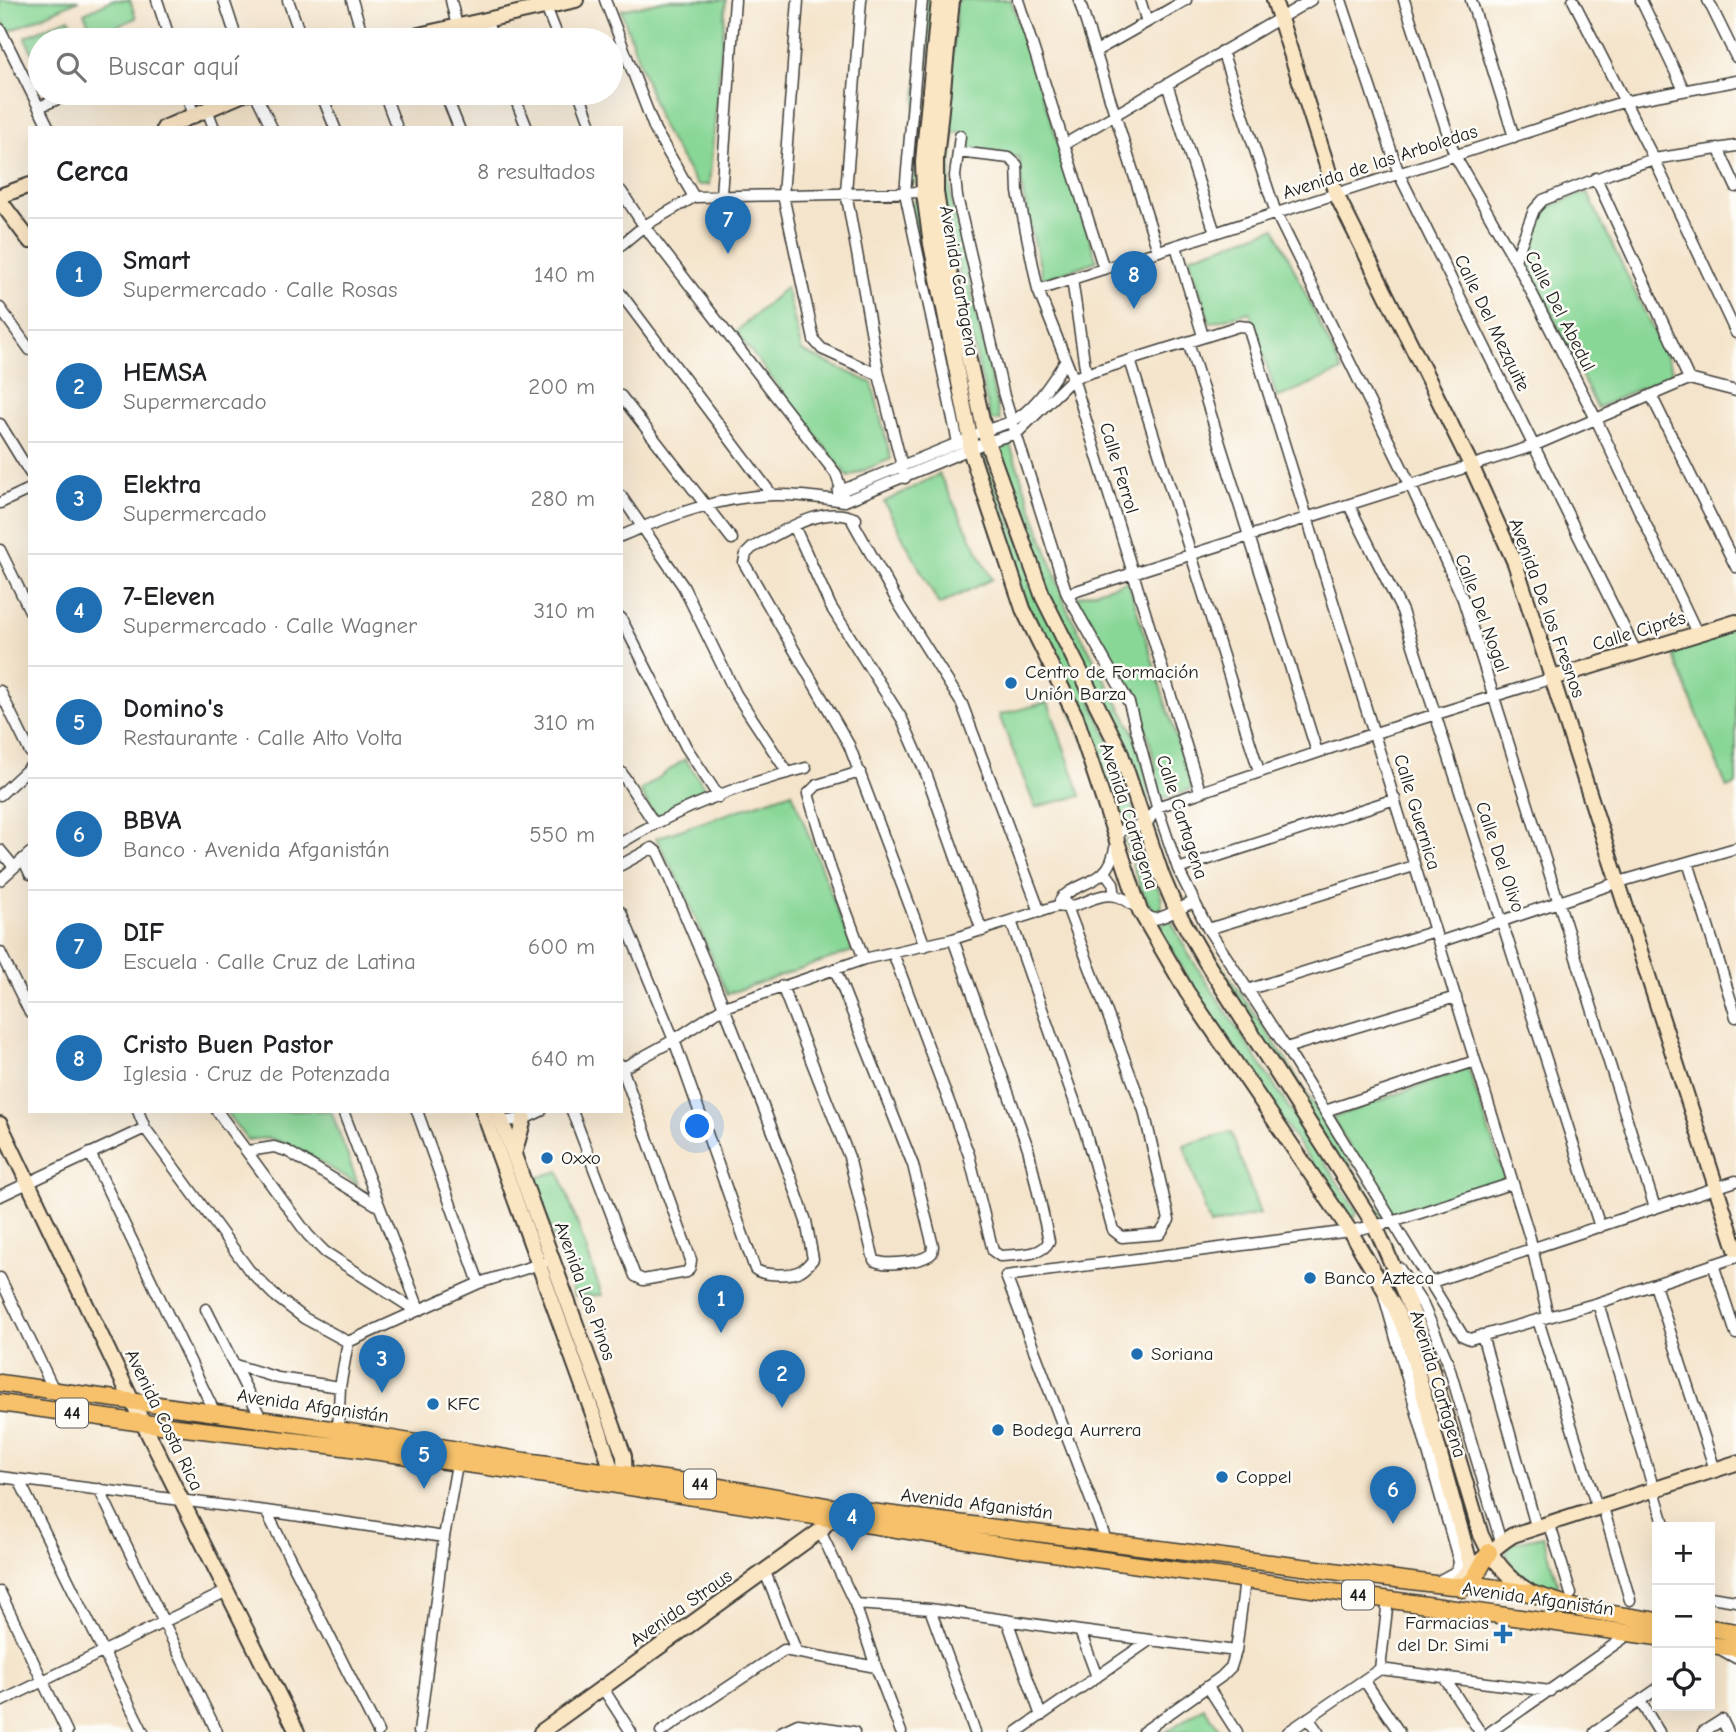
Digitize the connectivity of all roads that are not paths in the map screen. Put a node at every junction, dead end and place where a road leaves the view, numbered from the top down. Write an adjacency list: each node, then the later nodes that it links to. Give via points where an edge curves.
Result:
1 (157, 0): 32 (street)
2 (224, 0): 33 (street)
3 (288, 0): 34 (street)
4 (352, 0): 35 (street)
5 (451, 0): 31 (street)
6 (576, 0): 27 (street)
7 (605, 0): 39 (street)
8 (735, 0): 88 (street)
9 (798, 0): 89 (street)
10 (861, 0): 83 (street)
11 (922, 0): 85 (street)
12 (939, 0): 84 (street, Avenida Cartagena, via 923,161)
13 (951, 0): 84 (street, Avenida Cartagena)
14 (1018, 0): 73 (street)
15 (1079, 0): 42 (street)
16 (1140, 0): 30 (street)
17 (1186, 0): 30 (street)
18 (1274, 0): 28 (street, Avenida De los Fresnos)
19 (1311, 0): 28 (street)
20 (1341, 0): 79 (street, Calle Del Mezquite)
21 (1404, 0): 77 (street, Calle Del Abedul)
22 (1471, 0): 72 (street)
23 (1573, 0): 49 (street)
24 (1640, 0): 48 (street)
25 (1709, 0): 44 (street)
26 (519, 6): 27 (street); 29 (street)
27 (546, 7): 38 (street)
28 (1280, 18): 43 (street); 87 (street, Avenida De los Fresnos)
29 (486, 20): 31 (street); 37 (street)
30 (1147, 22): 42 (street)
31 (457, 27): 36 (street)
32 (166, 28)
33 (233, 28)
34 (298, 28)
35 (360, 28)
36 (454, 28)
37 (489, 28)
38 (554, 28)
39 (616, 28)
40 (0, 29): 47 (street)
41 (623, 47): 90 (street, via 655,130)
42 (1096, 51): 61 (street)
43 (1222, 51): 46 (street); 92 (street, Calle Del Nogal)
44 (1736, 57)
45 (1736, 81): 48 (street, Avenida de las Arboledas)
46 (1167, 84): 61 (street); 94 (street)
47 (28, 85)
48 (1684, 90): 49 (street, Avenida de las Arboledas)
49 (1623, 102): 72 (street, Avenida de las Arboledas); 78 (street)
50 (44, 105): 59 (street)
51 (195, 105): 60 (street)
52 (217, 105): 60 (street)
53 (261, 105): 65 (street)
54 (326, 105): 66 (street)
55 (388, 105): 67 (street)
56 (450, 105): 68 (street)
57 (518, 105): 69 (street)
58 (583, 105): 70 (street)
59 (39, 107): 62 (street)
60 (200, 112): 63 (street); 64 (street)
61 (1116, 112): 73 (street); 98 (street)
62 (48, 126)
63 (168, 126)
64 (212, 126)
65 (271, 126)
66 (334, 126)
67 (396, 126)
68 (458, 126)
69 (526, 126)
70 (591, 126)
71 (960, 136): 76 (street, Calle Cartagena)
72 (1514, 137): 77 (street, Avenida de las Arboledas)
73 (1065, 144): 100 (street)
74 (1736, 146): 75 (street)
75 (1718, 148): 78 (street); 82 (street)
76 (958, 152): 102 (street, Calle Ferrol, via 1009,158 1017,164 1018,192); 119 (street, Calle Cartagena, via 955,176 961,222)
77 (1455, 156): 79 (street, Avenida de las Arboledas); 99 (street, Calle Del Abedul)
78 (1654, 159): 80 (street); 105 (street)
79 (1399, 174): 87 (street, Avenida de las Arboledas); 124 (street, Calle Del Mezquite)
80 (1596, 178): 99 (street, via 1537,204); 114 (street)
81 (28, 186): 91 (street)
82 (1736, 187)
83 (846, 192): 85 (street); 89 (street); 112 (street)
84 (930, 192): 85 (street); 122 (street, Avenida Cartagena); 123 (street, Avenida Cartagena, via 931,244)
85 (905, 193): 123 (street)
86 (623, 194): 93 (street)
87 (1336, 194): 92 (street, Avenida de las Arboledas); 125 (street, Avenida De los Fresnos)
88 (721, 195): 89 (street); 90 (street)
89 (783, 195): 112 (street, via 815,343)
90 (694, 197): 93 (street)
91 (0, 199): 95 (street)
92 (1276, 213): 94 (street, Avenida de las Arboledas); 129 (street, Calle Del Nogal)
93 (644, 226): 96 (street); 132 (street, via 836,474)
94 (1215, 233): 97 (street, Avenida de las Arboledas)
95 (28, 238)
96 (623, 243)
97 (1176, 246): 98 (street, Avenida de las Arboledas); 106 (street)
98 (1158, 251): 100 (street, Avenida de las Arboledas)
99 (1515, 260): 118 (street, Calle Del Abedul)
100 (1104, 269): 101 (street, Avenida de las Arboledas)
101 (1072, 279): 102 (street, Avenida de las Arboledas); 111 (street)
102 (1038, 290): 110 (street, Calle Ferrol)
103 (623, 298): 131 (street)
104 (0, 308): 108 (street)
105 (1736, 332)
106 (1203, 337): 107 (street); 137 (street, Calle Guernica, via 1239,326 1250,330)
107 (1188, 342): 109 (street); 141 (street)
108 (28, 347)
109 (1130, 360): 111 (street); 144 (street)
110 (1065, 362): 113 (street, Calle Ferrol); 119 (street, via 1040,396)
111 (1086, 374): 113 (street)
112 (879, 375): 126 (street)
113 (1073, 378): 121 (street); 146 (street, Calle Ferrol)
114 (1689, 379): 115 (street); 116 (street)
115 (1736, 391)
116 (1651, 395): 118 (street); 145 (street)
117 (623, 399): 135 (street)
118 (1596, 419): 124 (street); 151 (street, Calle Del Abedul)
119 (1012, 421): 121 (street, Calle Cartagena); 122 (street)
120 (0, 424): 127 (street)
121 (1017, 433): 122 (street); 147 (street, Calle Cartagena)
122 (986, 436): 123 (street); 172 (street, Avenida Cartagena, via 1043,597 1120,751)
123 (966, 443): 126 (street); 128 (street); 174 (street, Avenida Cartagena, via 1023,609 1076,718)
124 (1533, 446): 125 (street); 152 (street, Calle Del Mezquite)
125 (1471, 465): 129 (street); 153 (street, Avenida De los Fresnos, via 1515,563)
126 (903, 466): 128 (street); 132 (street)
127 (28, 470)
128 (905, 478): 132 (street)
129 (1410, 484): 136 (street); 155 (street, Calle Del Nogal, via 1463,599)
130 (28, 490): 134 (street)
131 (772, 495): 132 (street); 135 (street)
132 (844, 496)
133 (623, 499): 139 (street)
134 (0, 503)
135 (705, 505): 139 (street); 142 (street)
136 (1349, 505): 137 (street); 156 (street, Calle Del Olivo, via 1402,611)
137 (1308, 516): 141 (street); 157 (street, Calle Guernica)
138 (794, 526): 163 (street, via 752,548 745,559 746,568 849,745); 194 (street, via 818,516 856,519 853,522 900,606 962,704); 199 (street, via 831,607 902,719)
139 (643, 527): 140 (street); 164 (street, via 683,586 736,694)
140 (623, 535)
141 (1250, 535): 144 (street); 159 (street)
142 (732, 539)
143 (0, 550): 148 (street)
144 (1192, 553): 146 (street); 162 (street)
145 (1736, 568)
146 (1133, 572): 147 (street); 166 (street, Calle Ferrol)
147 (1067, 594): 170 (street, Calle Cartagena, via 1129,703)
148 (28, 607)
149 (623, 622): 168 (street, via 686,747)
150 (1736, 622): 151 (street, Calle Ciprés)
151 (1697, 634): 152 (street, Calle Ciprés)
152 (1636, 652): 153 (street, Calle Ciprés)
153 (1553, 678): 155 (street); 185 (street, Avenida De los Fresnos)
154 (0, 691): 158 (street)
155 (1495, 697): 156 (street); 189 (street, Calle Del Nogal)
156 (1433, 714): 157 (street); 196 (street, Calle Del Olivo)
157 (1375, 733): 159 (street); 169 (street, Calle Guernica)
158 (28, 748)
159 (1317, 752): 162 (street)
160 (806, 768): 164 (street)
161 (28, 769): 167 (street)
162 (1259, 771): 166 (street)
163 (860, 772): 203 (street); 206 (street, via 817,785 808,794)
164 (788, 773): 168 (street)
165 (623, 775): 171 (street)
166 (1200, 791): 170 (street)
167 (0, 795)
168 (719, 797): 171 (street)
169 (1395, 799): 180 (street, Calle Guernica); 182 (street)
170 (1157, 807): 172 (street); 182 (street, Calle Cartagena)
171 (653, 823): 173 (street)
172 (1146, 825): 174 (street, via 1121,831); 192 (street, Avenida Cartagena)
173 (623, 842)
174 (1117, 845): 183 (street); 193 (street, Avenida Cartagena)
175 (1736, 848): 178 (street)
176 (0, 850): 181 (street)
177 (26, 856): 181 (street)
178 (1688, 862): 185 (street); 213 (street)
179 (623, 864): 211 (street, via 652,848 658,853)
180 (1414, 866): 198 (street); 200 (street, Calle Guernica)
181 (14, 867): 184 (street)
182 (1178, 869): 188 (street, Calle Cartagena)
183 (1105, 872): 186 (street); 187 (street)
184 (0, 880)
185 (1619, 883): 189 (street); 235 (street, Avenida De los Fresnos)
186 (1063, 896): 190 (street); 191 (street)
187 (1115, 896): 191 (street, via 1103,895); 193 (street)
188 (1194, 902): 192 (street); 198 (street, Calle Cartagena)
189 (1558, 903): 196 (street); 238 (street, Calle Del Nogal)
190 (1057, 906): 191 (street); 194 (street)
191 (1068, 909): 197 (street, via 1144,1111 1169,1220 1160,1234 1122,1237 1114,1230 1085,1131)
192 (1176, 909): 193 (street, via 1158,919); 240 (street, Avenida Cartagena)
193 (1140, 911): 239 (street, Avenida Cartagena, via 1188,992)
194 (1040, 912): 197 (street)
195 (623, 917): 214 (street)
196 (1503, 920): 202 (street); 242 (street, Calle Del Olivo)
197 (1011, 921): 199 (street)
198 (1209, 929): 209 (street, Calle Cartagena)
199 (982, 931): 201 (street)
200 (1435, 931): 202 (street, Calle Guernica); 209 (street)
201 (953, 939): 203 (street); 205 (street, via 1028,1148 1049,1241 1040,1251 1000,1256 993,1251 969,1156)
202 (1438, 942): 210 (street, Calle Guernica)
203 (925, 946): 205 (street)
204 (0, 951): 212 (street)
205 (893, 953): 206 (street)
206 (864, 959): 207 (street)
207 (835, 969): 208 (street); 208 (street, via 913,1165 933,1246 923,1259 874,1261 849,1157)
208 (782, 986): 211 (street)
209 (1247, 990): 215 (street, Calle Cartagena)
210 (1456, 997): 215 (street); 216 (street, Calle Guernica)
211 (724, 1007): 214 (street); 214 (street, via 806,1221 813,1259 802,1270 763,1273 755,1269)
212 (28, 1009)
213 (1736, 1017)
214 (674, 1040): 217 (street)
215 (1286, 1048): 219 (street, Calle Cartagena)
216 (1475, 1061): 219 (street); 234 (street, Calle Guernica)
217 (623, 1067)
218 (623, 1071): 224 (street, via 691,1259 690,1268 681,1275 643,1280 635,1276)
219 (1325, 1111): 241 (street, Calle Cartagena)
220 (139, 1113): 228 (street)
221 (219, 1113): 229 (street)
222 (345, 1113): 237 (street)
223 (418, 1113): 254 (street)
224 (573, 1113)
225 (535, 1114): 226 (street); 231 (street)
226 (492, 1116): 231 (street, Avenida Los Pinos); 250 (street, Avenida Los Pinos)
227 (0, 1124): 233 (street, Avenida Costa Rica)
228 (145, 1128): 230 (street); 263 (street, via 249,1270 304,1318)
229 (248, 1151): 237 (street, via 274,1147 287,1151); 259 (street, via 308,1235 326,1252)
230 (90, 1153): 233 (street); 270 (street)
231 (514, 1154): 248 (street, Avenida Los Pinos)
232 (1736, 1181): 235 (street)
233 (28, 1183): 236 (street); 268 (street, Avenida Costa Rica)
234 (1513, 1183): 241 (street); 245 (street, Calle Guernica)
235 (1716, 1188): 238 (street); 246 (street, Avenida De los Fresnos)
236 (0, 1196)
237 (378, 1207): 259 (street)
238 (1655, 1208): 242 (street)
239 (1340, 1218): 240 (street); 243 (street, Avenida Cartagena)
240 (1371, 1220): 241 (street); 243 (street); 244 (street, Avenida Cartagena)
241 (1392, 1222): 255 (street, Calle Cartagena)
242 (1600, 1227): 245 (street)
243 (1350, 1231): 249 (street, Avenida Cartagena); 289 (street, via 1006,1276)
244 (1385, 1247): 249 (street, via 1373,1247); 290 (street, Avenida Cartagena, via 1420,1331 1481,1535)
245 (1533, 1249): 255 (street); 260 (street, Calle Guernica)
246 (1736, 1249)
247 (1736, 1257): 251 (street)
248 (553, 1260): 250 (street); 278 (street, Avenida Los Pinos, via 624,1456)
249 (1367, 1262): 253 (street, Avenida Cartagena)
250 (538, 1265): 254 (street); 278 (street, Avenida Los Pinos)
251 (1713, 1265): 256 (street); 261 (street)
252 (0, 1278): 267 (street)
253 (1380, 1282): 294 (street, Avenida Cartagena, via 1408,1338); 295 (street, via 1460,1562 1450,1577)
254 (479, 1283): 259 (street)
255 (1429, 1283): 262 (street, Calle Cartagena, via 1463,1336)
256 (1654, 1284): 257 (street); 276 (street)
257 (1598, 1303): 260 (street); 281 (street)
258 (206, 1309): 264 (street)
259 (417, 1310): 263 (street)
260 (1543, 1319): 262 (street); 283 (street, Calle Guernica)
261 (1736, 1334)
262 (1482, 1335): 287 (street)
263 (348, 1342): 266 (street)
264 (235, 1365): 266 (street, via 278,1378); 271 (street)
265 (0, 1382): 267 (main road, Avenida Afganistán / 44)
266 (340, 1387): 273 (street)
267 (54, 1390): 268 (main road, Avenida Afganistán / 44)
268 (133, 1402): 270 (main road, Avenida Afganistán / 44); 272 (street, Avenida Costa Rica)
269 (0, 1403): 272 (main road, Avenida Afganistán / 44)
270 (215, 1413): 271 (main road, Avenida Afganistán / 44)
271 (262, 1420): 273 (main road, Avenida Afganistán / 44)
272 (143, 1423): 275 (main road, Avenida Afganistán / 44); 282 (street, Avenida Costa Rica)
273 (338, 1430): 278 (main road, Avenida Afganistán / 44)
274 (1736, 1463): 276 (street)
275 (457, 1464): 278 (main road, Avenida Afganistán / 44); 288 (street)
276 (1715, 1470): 281 (street)
277 (0, 1477): 279 (street)
278 (618, 1479): 285 (main road, Avenida Afganistán / 44, via 710,1485)
279 (19, 1480): 280 (street); 315 (street)
280 (99, 1489): 282 (street); 309 (street)
281 (1654, 1490): 283 (street); 286 (street)
282 (182, 1500): 284 (street); 296 (street, Avenida Costa Rica)
283 (1597, 1507): 287 (street); 302 (street, Calle Guernica, via 1604,1511)
284 (266, 1511): 288 (street); 336 (street)
285 (827, 1519): 289 (main road, Avenida Afganistán / 44); 292 (street, Avenida Straus); 293 (main road, Avenida Afganistán / 44); 304 (street)
286 (1664, 1522)
287 (1543, 1524): 290 (street); 299 (street)
288 (444, 1537): 337 (street)
289 (1107, 1541): 291 (main road, Avenida Afganistán / 44)
290 (1495, 1547): 294 (main road); 298 (street, Avenida Cartagena, via 1516,1584)
291 (1303, 1568): 293 (main road, via 1295,1572 1259,1569); 295 (main road, Avenida Afganistán / 44)
292 (765, 1572): 316 (street); 323 (street, Avenida Straus)
293 (1245, 1580): 301 (main road, Avenida Afganistán / 44); 314 (street)
294 (1469, 1581): 295 (main road, Avenida Afganistán / 44); 298 (main road, Avenida Afganistán / 44); 301 (main road, via 1442,1598); 306 (main road, via 1482,1598)
295 (1432, 1584)
296 (227, 1591): 309 (street); 335 (street, Avenida Costa Rica)
297 (0, 1592): 322 (street)
298 (1530, 1593): 308 (main road, Avenida Afganistán / 44, via 1580,1609)
299 (1571, 1594)
300 (1715, 1598): 303 (street)
301 (1388, 1600): 306 (main road, Avenida Afganistán / 44); 318 (street)
302 (1630, 1600)
303 (1736, 1601)
304 (855, 1604): 305 (street); 317 (street)
305 (930, 1609): 307 (street); 343 (street)
306 (1505, 1614): 311 (main road, Avenida Afganistán / 44)
307 (1007, 1620): 310 (street); 329 (street)
308 (1652, 1620)
309 (165, 1622): 315 (street); 334 (street)
310 (1080, 1631): 313 (street); 319 (street)
311 (1631, 1633): 312 (main road, Avenida Afganistán / 44); 325 (street)
312 (1652, 1636)
313 (1150, 1640): 314 (street); 319 (street)
314 (1236, 1651): 324 (street, via 1227,1673)
315 (103, 1652): 322 (street); 333 (street)
316 (796, 1653): 317 (street); 339 (street, via 784,1650)
317 (876, 1667): 342 (street)
318 (1380, 1669): 320 (street); 321 (street)
319 (1097, 1677): 329 (street)
320 (1445, 1679): 325 (street); 350 (street)
321 (1364, 1680): 330 (street); 349 (street)
322 (42, 1682): 328 (street); 332 (street)
323 (602, 1687): 331 (street, Avenida Straus); 338 (street)
324 (1208, 1687): 345 (street); 346 (street)
325 (1550, 1691): 351 (street)
326 (1652, 1693): 327 (street)
327 (1640, 1701): 352 (street); 353 (street)
328 (0, 1702)
329 (1041, 1716): 344 (street)
330 (1308, 1718): 347 (street); 348 (street)
331 (545, 1731)
332 (67, 1732)
333 (143, 1732)
334 (217, 1732)
335 (297, 1732)
336 (378, 1732)
337 (419, 1732)
338 (631, 1732)
339 (661, 1732)
340 (781, 1732): 341 (street, via 797,1724)
341 (854, 1732)
342 (901, 1732)
343 (975, 1732)
344 (1017, 1732)
345 (1143, 1732)
346 (1237, 1732)
347 (1289, 1732)
348 (1318, 1732)
349 (1399, 1732)
350 (1479, 1732)
351 (1490, 1732)
352 (1595, 1732)
353 (1659, 1732)
354 (1703, 1732): 355 (street, via 1722,1720)
355 (1728, 1732)

